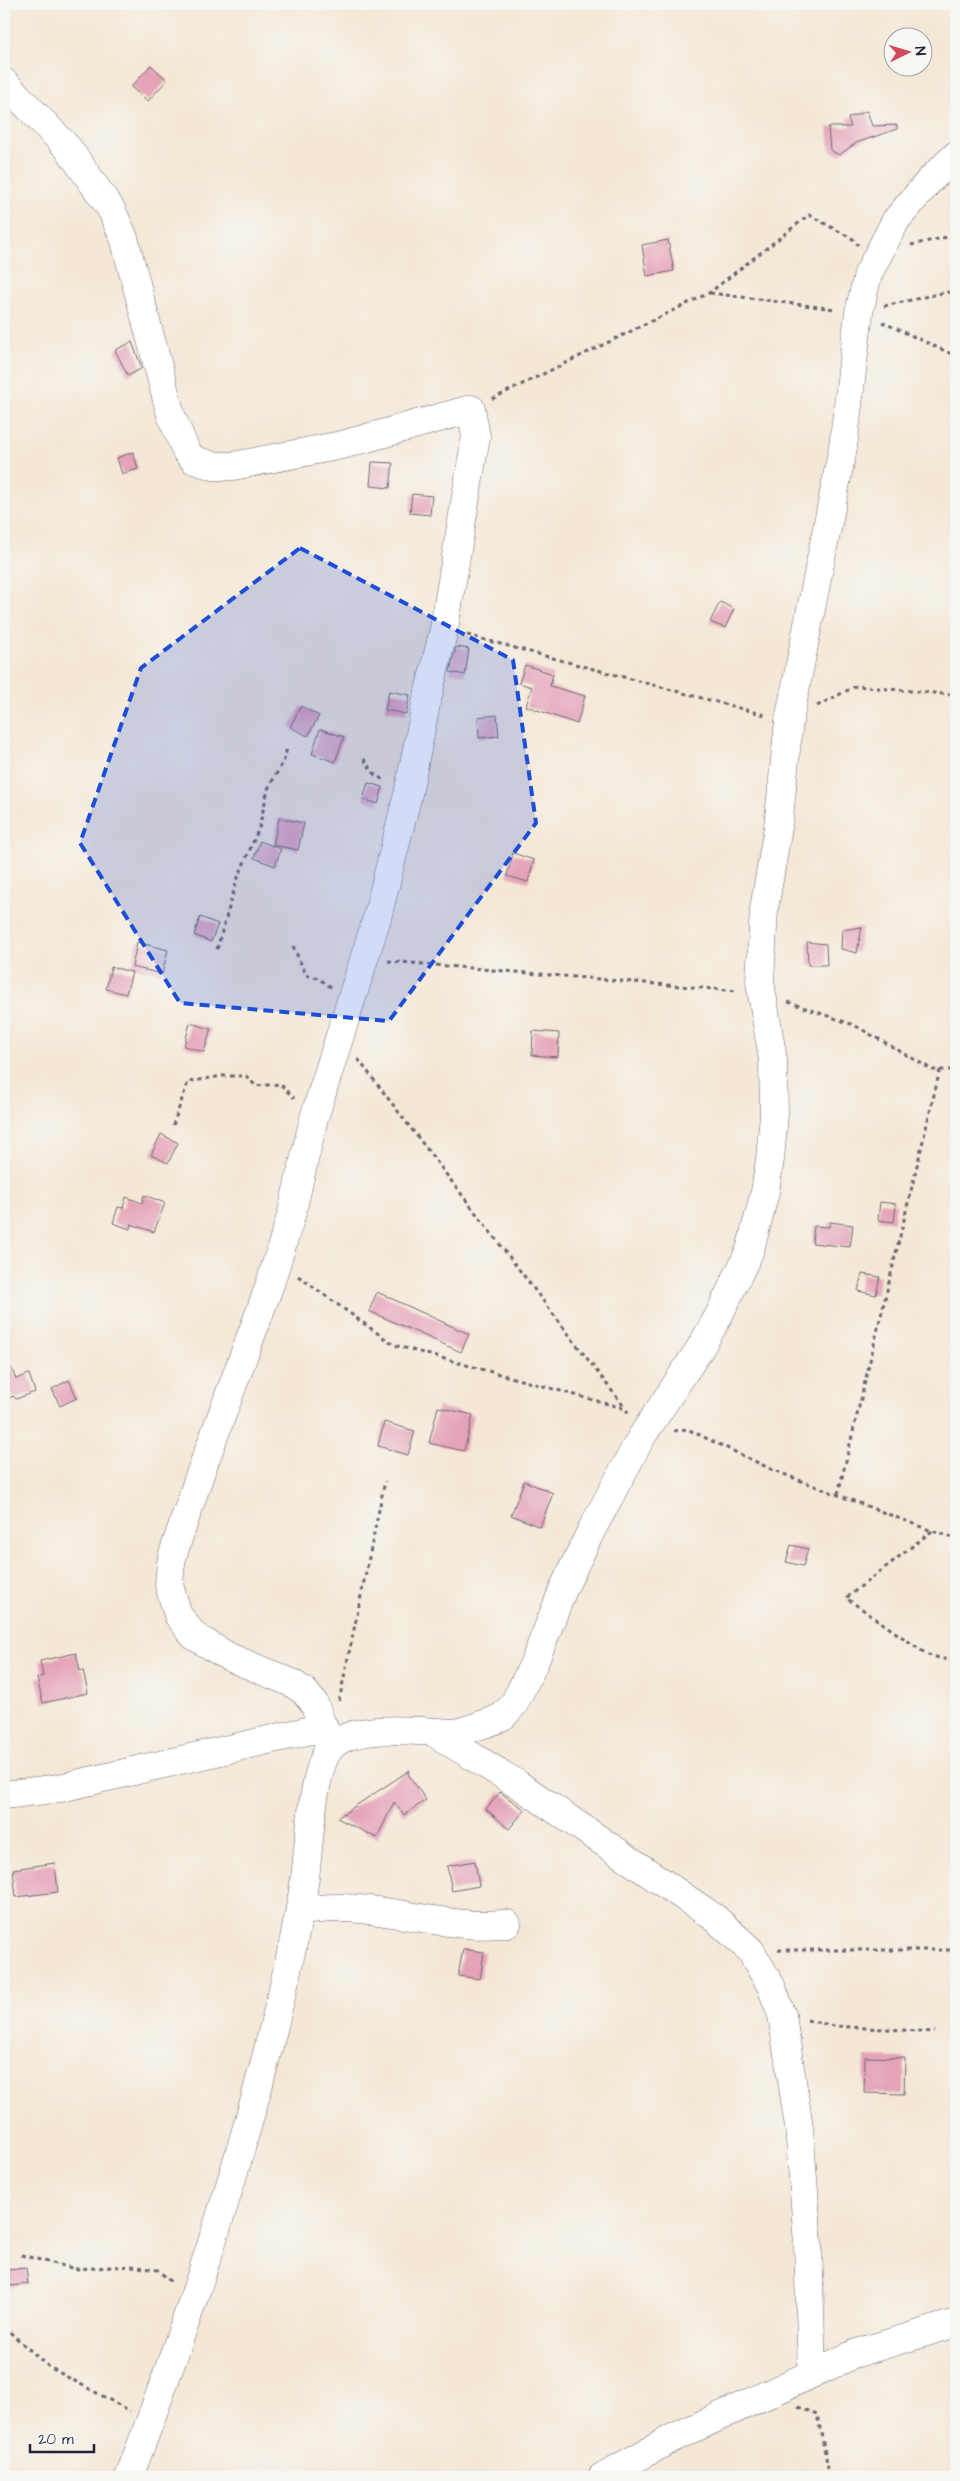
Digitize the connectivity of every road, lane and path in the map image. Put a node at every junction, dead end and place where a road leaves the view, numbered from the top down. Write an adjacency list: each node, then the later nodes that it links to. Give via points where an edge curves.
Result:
1 (4, 82): 10 (street, via 68,148 112,209 124,238 171,415 186,451 194,460 214,466 233,466 342,445)
2 (956, 155): 5 (street, via 896,220)
3 (956, 236): 4 (path)
4 (909, 246)
5 (873, 261): 6 (path, via 853,239 808,215); 8 (street)
6 (709, 293): 8 (path); 10 (path)
7 (956, 294): 8 (path, via 947,292)
8 (859, 312): 9 (path); 13 (street, via 843,447)
9 (956, 356)
10 (471, 409): 11 (street, via 476,436)
11 (444, 629): 13 (path); 17 (street, via 390,871)
12 (956, 696): 13 (path, via 856,686)
13 (789, 721): 18 (street, via 778,827 761,937)
14 (287, 748): 16 (path, via 268,789 259,828 236,880)
15 (293, 946): 19 (path, via 306,974 318,978)
16 (217, 949)
17 (365, 958): 18 (path); 19 (street)
18 (761, 993): 21 (path, via 854,1025 934,1070); 27 (street, via 771,1043 774,1090 770,1159 758,1221 750,1250 718,1317)
19 (352, 1002): 20 (street)
20 (341, 1037): 23 (street); 26 (path)
21 (940, 1070): 22 (path); 29 (path)
22 (956, 1070)
23 (314, 1118): 24 (path, via 280,1084 256,1086 246,1076 222,1076 188,1082); 25 (street)
24 (173, 1125)
25 (277, 1260): 26 (path, via 394,1345); 33 (street, via 179,1534 172,1557 170,1585 178,1615 200,1641 229,1657 292,1683 305,1692)
26 (626, 1409): 27 (path)
27 (642, 1436): 29 (path, via 688,1429 773,1470); 34 (street, via 578,1557 514,1704 502,1716 481,1726 457,1733)
28 (385, 1481): 33 (path)
29 (838, 1494): 30 (path)
30 (932, 1531): 31 (path); 32 (path, via 846,1598 928,1655)
31 (956, 1538)
32 (956, 1662)
33 (330, 1728): 34 (street, via 336,1742 358,1734 384,1731); 35 (street, via 76,1784); 36 (street, via 318,1779)
34 (433, 1732): 38 (street, via 519,1785 676,1891 715,1918)
35 (4, 1795)
36 (300, 1912): 37 (street, via 318,1908 366,1908 466,1925); 43 (street, via 240,2157)
37 (507, 1924)
38 (750, 1950): 39 (path); 40 (street)
39 (956, 1950)
40 (782, 2015): 41 (path, via 834,2026); 46 (street, via 799,2127 808,2244)
41 (935, 2032)
42 (20, 2256): 43 (path, via 75,2269 131,2266 158,2270)
43 (192, 2302): 48 (street)
44 (956, 2323): 46 (street, via 857,2354)
45 (4, 2327): 48 (path, via 49,2367)
46 (812, 2374): 47 (street)
47 (764, 2395): 50 (street, via 673,2438); 51 (path, via 817,2414)
48 (150, 2422): 49 (street)
49 (128, 2477)
50 (602, 2477)
51 (830, 2477)

